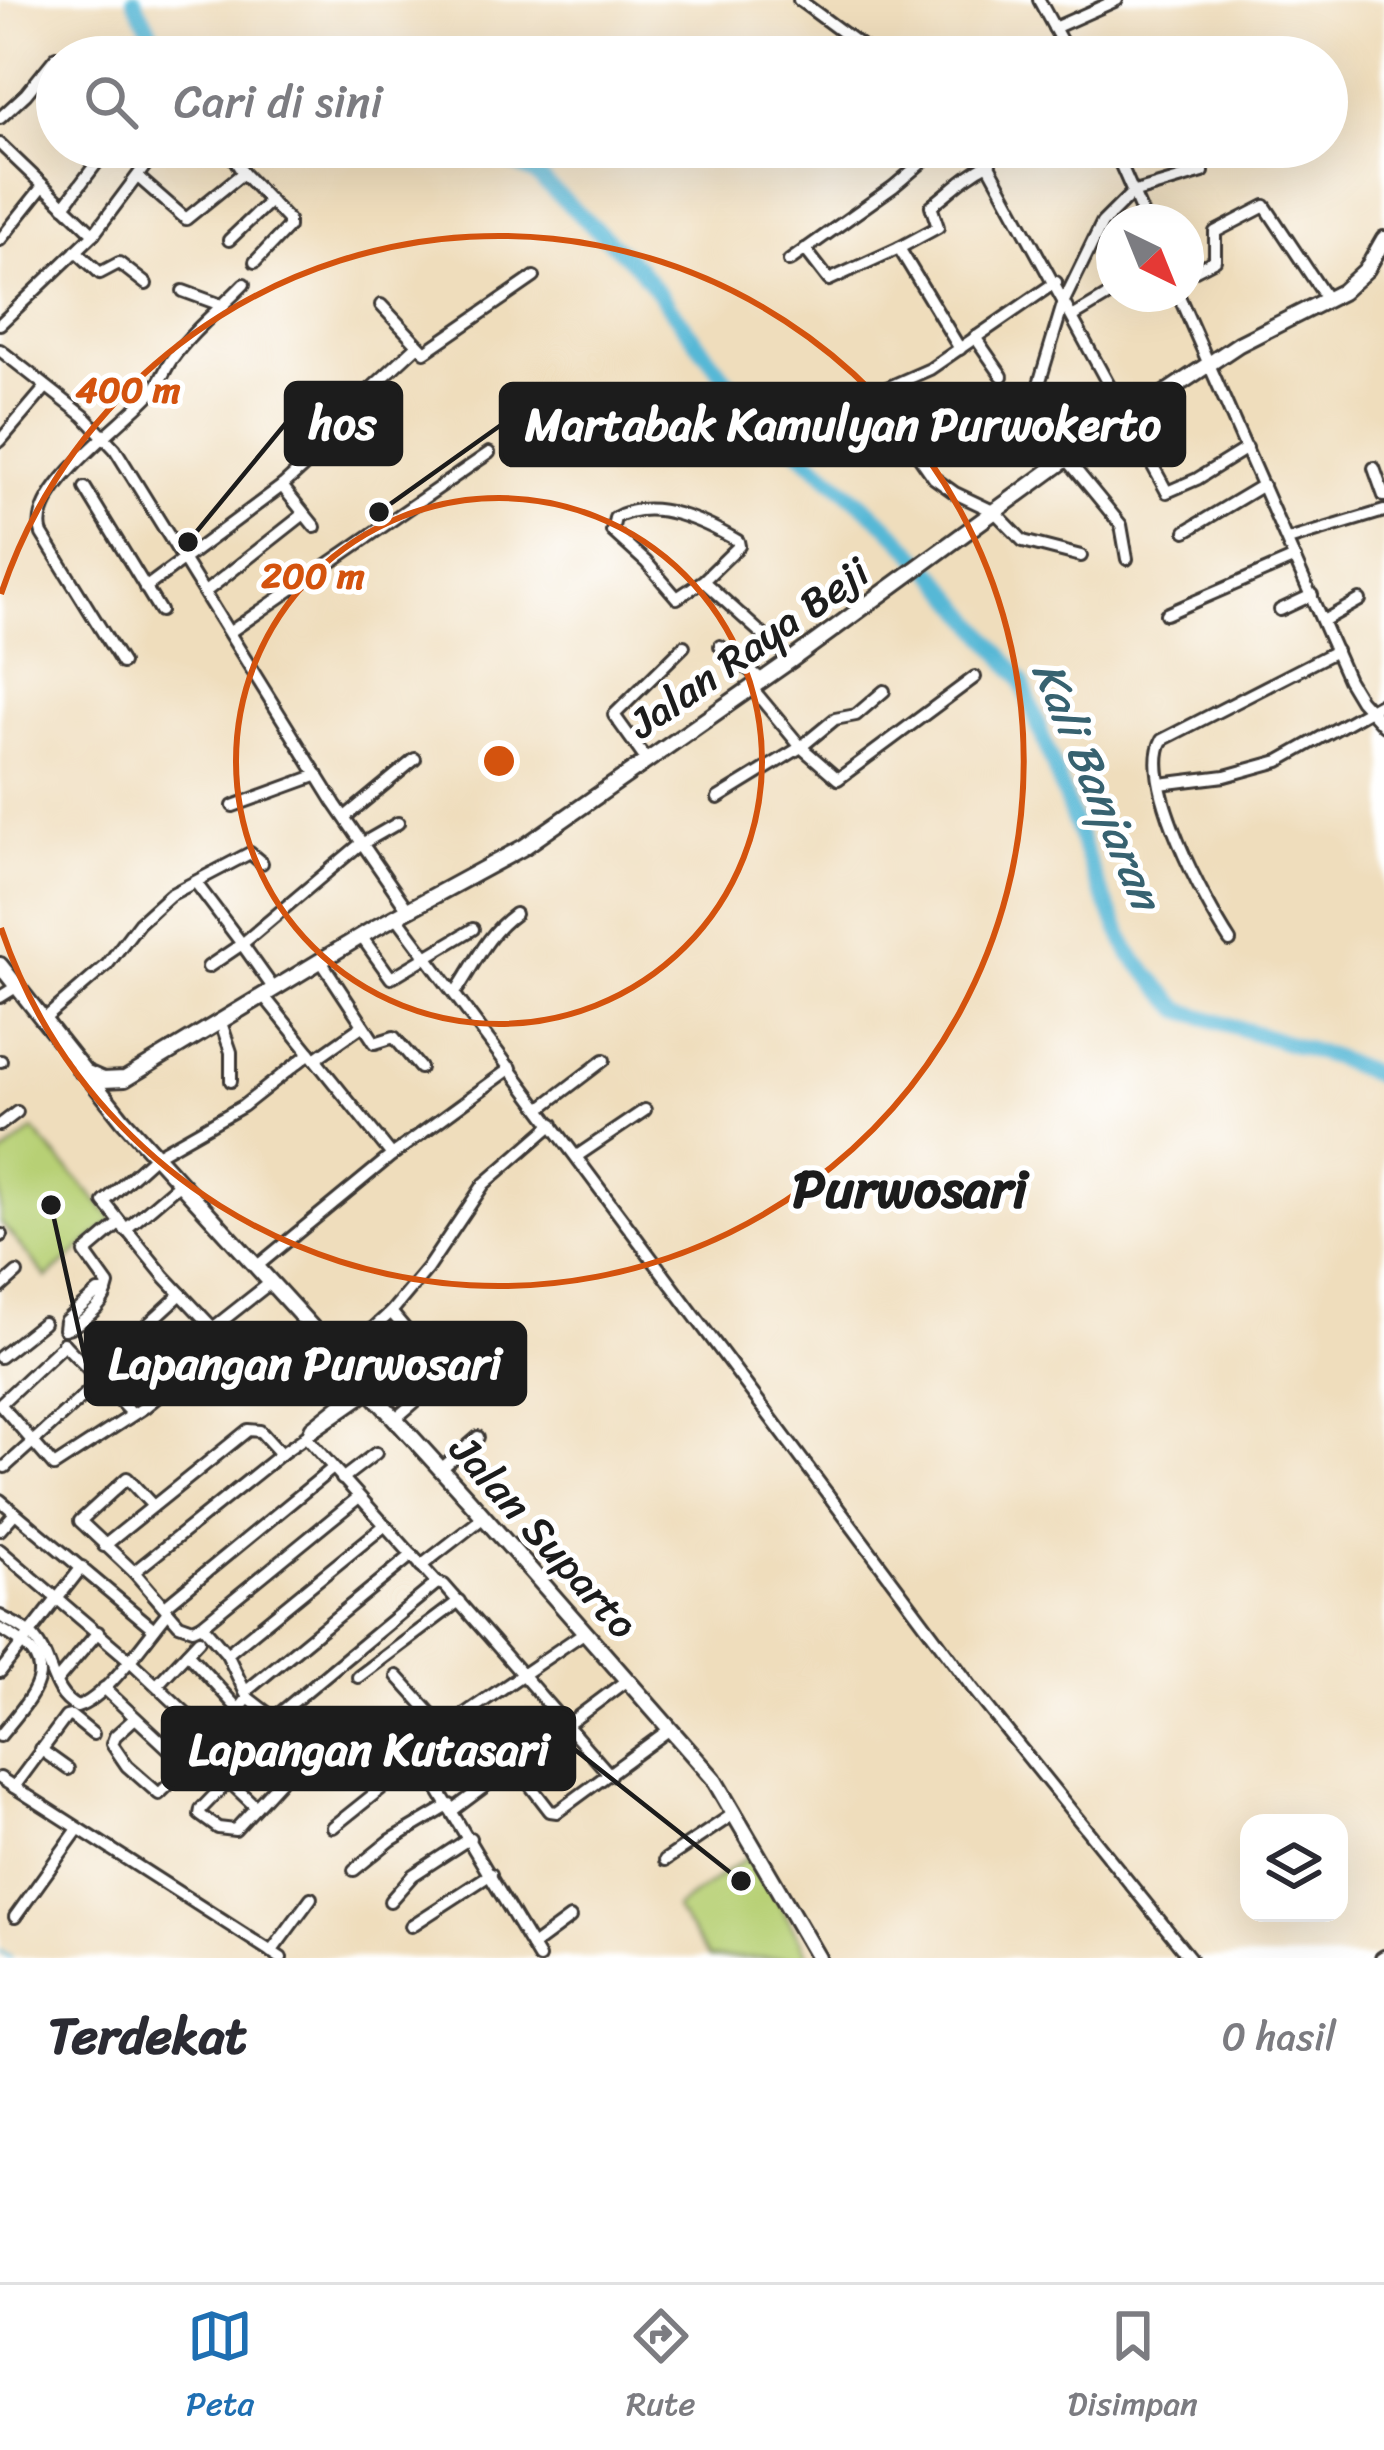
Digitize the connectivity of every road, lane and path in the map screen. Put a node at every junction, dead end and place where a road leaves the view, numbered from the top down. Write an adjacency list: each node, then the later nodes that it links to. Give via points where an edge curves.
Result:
1 (799, 0): 5 (street)
2 (1039, 0): 4 (street)
3 (1117, 0): 4 (street)
4 (1054, 28): 6 (street)
5 (848, 36)
6 (1058, 36)
7 (36, 84): 8 (street)
8 (0, 118)
9 (0, 144): 20 (street)
10 (93, 168): 24 (street)
11 (145, 168): 19 (street)
12 (240, 168): 18 (street)
13 (916, 168): 30 (street)
14 (980, 168): 29 (street, via 931,206 938,226)
15 (993, 168): 36 (street)
16 (1122, 168): 21 (street)
17 (1203, 172): 21 (street)
18 (243, 173): 19 (street, via 186,219); 22 (street)
19 (139, 177): 25 (street)
20 (43, 186): 24 (street); 27 (street)
21 (1132, 193): 23 (street); 44 (street, via 1091,239)
22 (270, 201): 28 (street); 33 (street, via 289,223)
23 (1137, 204)
24 (64, 206): 25 (street)
25 (94, 234): 31 (street)
26 (1384, 239): 41 (street, Jalan Raya Beji, via 1367,269)
27 (0, 240)
28 (230, 240)
29 (899, 248): 30 (street, via 829,280); 49 (street)
30 (805, 249): 32 (street)
31 (76, 251): 37 (street, via 100,273 119,263); 46 (street)
32 (789, 261)
33 (255, 262)
34 (1204, 265): 41 (street, via 1216,259 1215,232 1265,206)
35 (534, 277): 48 (street, via 427,352)
36 (1056, 282): 44 (street); 47 (street)
37 (146, 284)
38 (244, 284): 42 (street)
39 (183, 291): 42 (street)
40 (1096, 298): 44 (street)
41 (1327, 299): 51 (street, Jalan Raya Beji)
42 (224, 305): 57 (street, via 136,410)
43 (381, 305): 48 (street)
44 (1068, 307): 56 (street); 61 (street, via 1038,396)
45 (1186, 312): 51 (street)
46 (0, 324)
47 (975, 337): 49 (street); 52 (street)
48 (417, 346): 64 (street, via 363,396 368,409)
49 (960, 349): 53 (street)
50 (0, 350): 54 (street)
51 (1208, 365): 56 (street, Jalan Raya Beji); 59 (street)
52 (1002, 376)
53 (902, 384): 55 (street); 68 (street, via 902,432 920,462 944,486)
54 (46, 387): 57 (street); 58 (street)
55 (832, 412)
56 (1126, 418): 59 (street, via 1170,493); 61 (street, Jalan Raya Beji)
57 (103, 434): 76 (street); 91 (street, via 61,483 39,528)
58 (0, 441)
59 (1246, 448): 63 (street)
60 (489, 452): 86 (street)
61 (1065, 460): 68 (street, Jalan Raya Beji); 75 (street, via 1121,525)
62 (1374, 468): 66 (street)
63 (1263, 485): 71 (street); 72 (street)
64 (283, 486): 69 (street); 76 (street)
65 (85, 488): 78 (street)
66 (1384, 496)
67 (1384, 511): 72 (street)
68 (995, 512): 73 (street, via 1023,541); 90 (street, Jalan Raya Beji)
69 (304, 514): 70 (street); 79 (street)
70 (315, 527)
71 (1186, 532)
72 (1288, 540): 74 (street)
73 (1081, 556)
74 (1295, 558): 80 (street); 84 (street)
75 (1127, 559)
76 (185, 560): 78 (street); 79 (street)
77 (704, 581): 77 (street, via 739,546 736,540 687,514 616,518 616,538 677,598); 90 (street)
78 (145, 588): 83 (street)
79 (206, 592): 86 (street)
80 (1312, 595): 82 (street); 85 (street)
81 (1360, 600): 85 (street)
82 (1280, 610)
83 (160, 611)
84 (1166, 614)
85 (1323, 621): 89 (street)
86 (230, 632): 101 (street)
87 (684, 646): 100 (street, via 614,715)
88 (720, 646): 93 (street)
89 (1336, 651): 96 (street); 102 (street, via 1162,740)
90 (791, 660): 93 (street, Jalan Raya Beji)
91 (122, 663)
92 (975, 677): 98 (street, via 838,779)
93 (756, 684): 98 (street); 100 (street, Jalan Raya Beji)
94 (884, 691): 98 (street)
95 (1384, 702): 96 (street)
96 (1369, 711): 97 (street); 102 (street, via 1279,761)
97 (1384, 726)
98 (801, 747): 103 (street)
99 (415, 759): 105 (street)
100 (646, 760): 110 (street, Jalan Raya Beji, via 524,847)
101 (318, 776): 104 (street); 105 (street)
102 (1160, 784): 114 (street, via 1183,852)
103 (718, 798)
104 (232, 806)
105 (345, 817): 107 (street)
106 (398, 823): 107 (street)
107 (362, 844): 110 (street); 115 (street)
108 (262, 863): 109 (street, via 250,853)
109 (196, 884): 115 (street); 125 (street, via 150,912 107,964)
110 (402, 913): 113 (street, Jalan Raya Beji); 116 (street)
111 (515, 914): 122 (street, via 488,936)
112 (473, 929): 116 (street)
113 (361, 936): 116 (street, via 391,978); 117 (street, Jalan Raya Beji)
114 (1230, 941)
115 (242, 944): 119 (street); 121 (street)
116 (426, 955): 122 (street)
117 (321, 961): 121 (street, Jalan Raya Beji); 126 (street)
118 (0, 965): 120 (street, Jalan Suparto)
119 (208, 967)
120 (16, 987): 123 (street); 125 (street, Jalan Suparto)
121 (268, 992): 124 (street, Jalan Raya Beji); 127 (street)
122 (455, 993): 130 (street)
123 (0, 997)
124 (220, 1020): 132 (street, Jalan Raya Beji); 133 (street)
125 (42, 1021): 131 (street, Jalan Suparto)
126 (362, 1026): 127 (street); 129 (street, via 375,1043 394,1037)
127 (312, 1056): 140 (street); 141 (street)
128 (604, 1060): 134 (street)
129 (420, 1068)
130 (511, 1068): 134 (street); 140 (street)
131 (80, 1070): 132 (street); 137 (street, Jalan Suparto)
132 (124, 1078): 137 (street, via 117,1101)
133 (231, 1081)
134 (541, 1108): 138 (street)
135 (645, 1110): 142 (street)
136 (17, 1112): 139 (street)
137 (123, 1120): 141 (street, Jalan Suparto)
138 (554, 1124): 142 (street); 150 (street, via 475,1194)
139 (0, 1126)
140 (392, 1155): 145 (street)
141 (155, 1156): 143 (street, Jalan Suparto); 144 (street, via 104,1202)
142 (577, 1156): 245 (street, via 974,1690)
143 (180, 1183): 144 (street); 145 (street, Jalan Suparto)
144 (122, 1227): 149 (street); 153 (street, via 85,1253 108,1285 104,1301 64,1329)
145 (256, 1267): 147 (street, Jalan Suparto)
146 (17, 1274): 148 (street)
147 (270, 1283): 152 (street); 155 (street, Jalan Suparto)
148 (0, 1288)
149 (181, 1294): 152 (street); 157 (street)
150 (391, 1312): 155 (street); 161 (street, via 445,1376)
151 (43, 1323): 154 (street)
152 (213, 1328): 158 (street)
153 (64, 1344): 157 (street); 164 (street, via 1,1401)
154 (0, 1357)
155 (340, 1359): 159 (street, Jalan Suparto)
156 (189, 1371): 160 (street)
157 (97, 1377): 160 (street); 164 (street)
158 (264, 1388)
159 (367, 1389): 161 (street, Jalan Suparto); 162 (street)
160 (131, 1413): 164 (street, via 57,1466)
161 (395, 1419): 169 (street, Jalan Suparto)
162 (306, 1435): 166 (street); 168 (street)
163 (478, 1437): 169 (street)
164 (32, 1442): 167 (street)
165 (376, 1453): 170 (street)
166 (281, 1454): 173 (street, via 260,1431 248,1430); 183 (street)
167 (5, 1467)
168 (332, 1468): 170 (street); 187 (street)
169 (441, 1469): 175 (street, Jalan Suparto)
170 (342, 1479): 171 (street)
171 (358, 1497): 176 (street); 189 (street)
172 (0, 1500): 174 (street)
173 (153, 1506): 178 (street); 178 (street, via 131,1480 118,1484 80,1521)
174 (15, 1513): 177 (street); 182 (street)
175 (484, 1517): 181 (street); 193 (street, Jalan Suparto)
176 (384, 1526): 180 (street); 197 (street)
177 (0, 1530)
178 (104, 1546): 183 (street)
179 (0, 1550): 185 (street)
180 (412, 1555): 181 (street); 207 (street)
181 (422, 1566): 184 (street)
182 (82, 1567): 185 (street); 191 (street)
183 (134, 1572): 187 (street)
184 (437, 1583): 186 (street); 207 (street, via 274,1718)
185 (58, 1598): 192 (street); 194 (street)
186 (459, 1601): 200 (street); 202 (street)
187 (167, 1609): 189 (street, via 186,1628); 191 (street)
188 (0, 1616): 194 (street)
189 (202, 1625): 197 (street)
190 (0, 1629): 194 (street)
191 (154, 1629): 198 (street)
192 (98, 1632): 198 (street); 204 (street)
193 (585, 1632): 200 (street); 203 (street, Jalan Suparto)
194 (26, 1637): 199 (street); 204 (street, via 46,1655); 216 (street, via 41,1685)
195 (199, 1640): 196 (street)
196 (187, 1653): 205 (street); 208 (street)
197 (227, 1654): 207 (street)
198 (128, 1659): 205 (street); 206 (street)
199 (0, 1672)
200 (521, 1674): 211 (street); 212 (street)
201 (397, 1676): 212 (street)
202 (358, 1677)
203 (627, 1680): 211 (street); 213 (street, Jalan Suparto)
204 (56, 1682): 206 (street, via 76,1707)
205 (157, 1685): 217 (street)
206 (104, 1688): 210 (street)
207 (246, 1695): 208 (street)
208 (240, 1712): 214 (street); 217 (street)
209 (323, 1716): 214 (street, via 282,1738)
210 (136, 1718): 222 (street); 222 (street, via 112,1740 127,1766 159,1794)
211 (568, 1724): 221 (street); 224 (street)
212 (444, 1728): 220 (street)
213 (670, 1729): 224 (street); 231 (street, Jalan Suparto)
214 (266, 1730): 226 (street, via 265,1742)
215 (93, 1734): 218 (street, via 65,1717)
216 (0, 1736)
217 (215, 1739): 219 (street)
218 (40, 1749): 223 (street); 227 (street)
219 (200, 1754): 222 (street); 226 (street)
220 (418, 1759): 230 (street); 232 (street)
221 (513, 1763): 224 (street, via 554,1813); 230 (street)
222 (188, 1767)
223 (68, 1769)
224 (610, 1775)
225 (280, 1781): 229 (street)
226 (228, 1782): 229 (street); 229 (street, via 200,1815 232,1832)
227 (8, 1783): 228 (street); 233 (street)
228 (0, 1799)
229 (256, 1807)
230 (451, 1808): 234 (street); 236 (street)
231 (735, 1813): 235 (street); 247 (street, Jalan Suparto)
232 (333, 1827)
233 (78, 1829): 240 (street); 244 (street)
234 (470, 1838): 237 (street); 239 (street, via 413,1875)
235 (665, 1860)
236 (354, 1870)
237 (491, 1874): 242 (street); 243 (street)
238 (311, 1898): 244 (street)
239 (390, 1901)
240 (15, 1917)
241 (570, 1918): 243 (street)
242 (411, 1926)
243 (532, 1946): 246 (street)
244 (278, 1956)
245 (1187, 1957)
246 (539, 1958)
247 (818, 1958)

